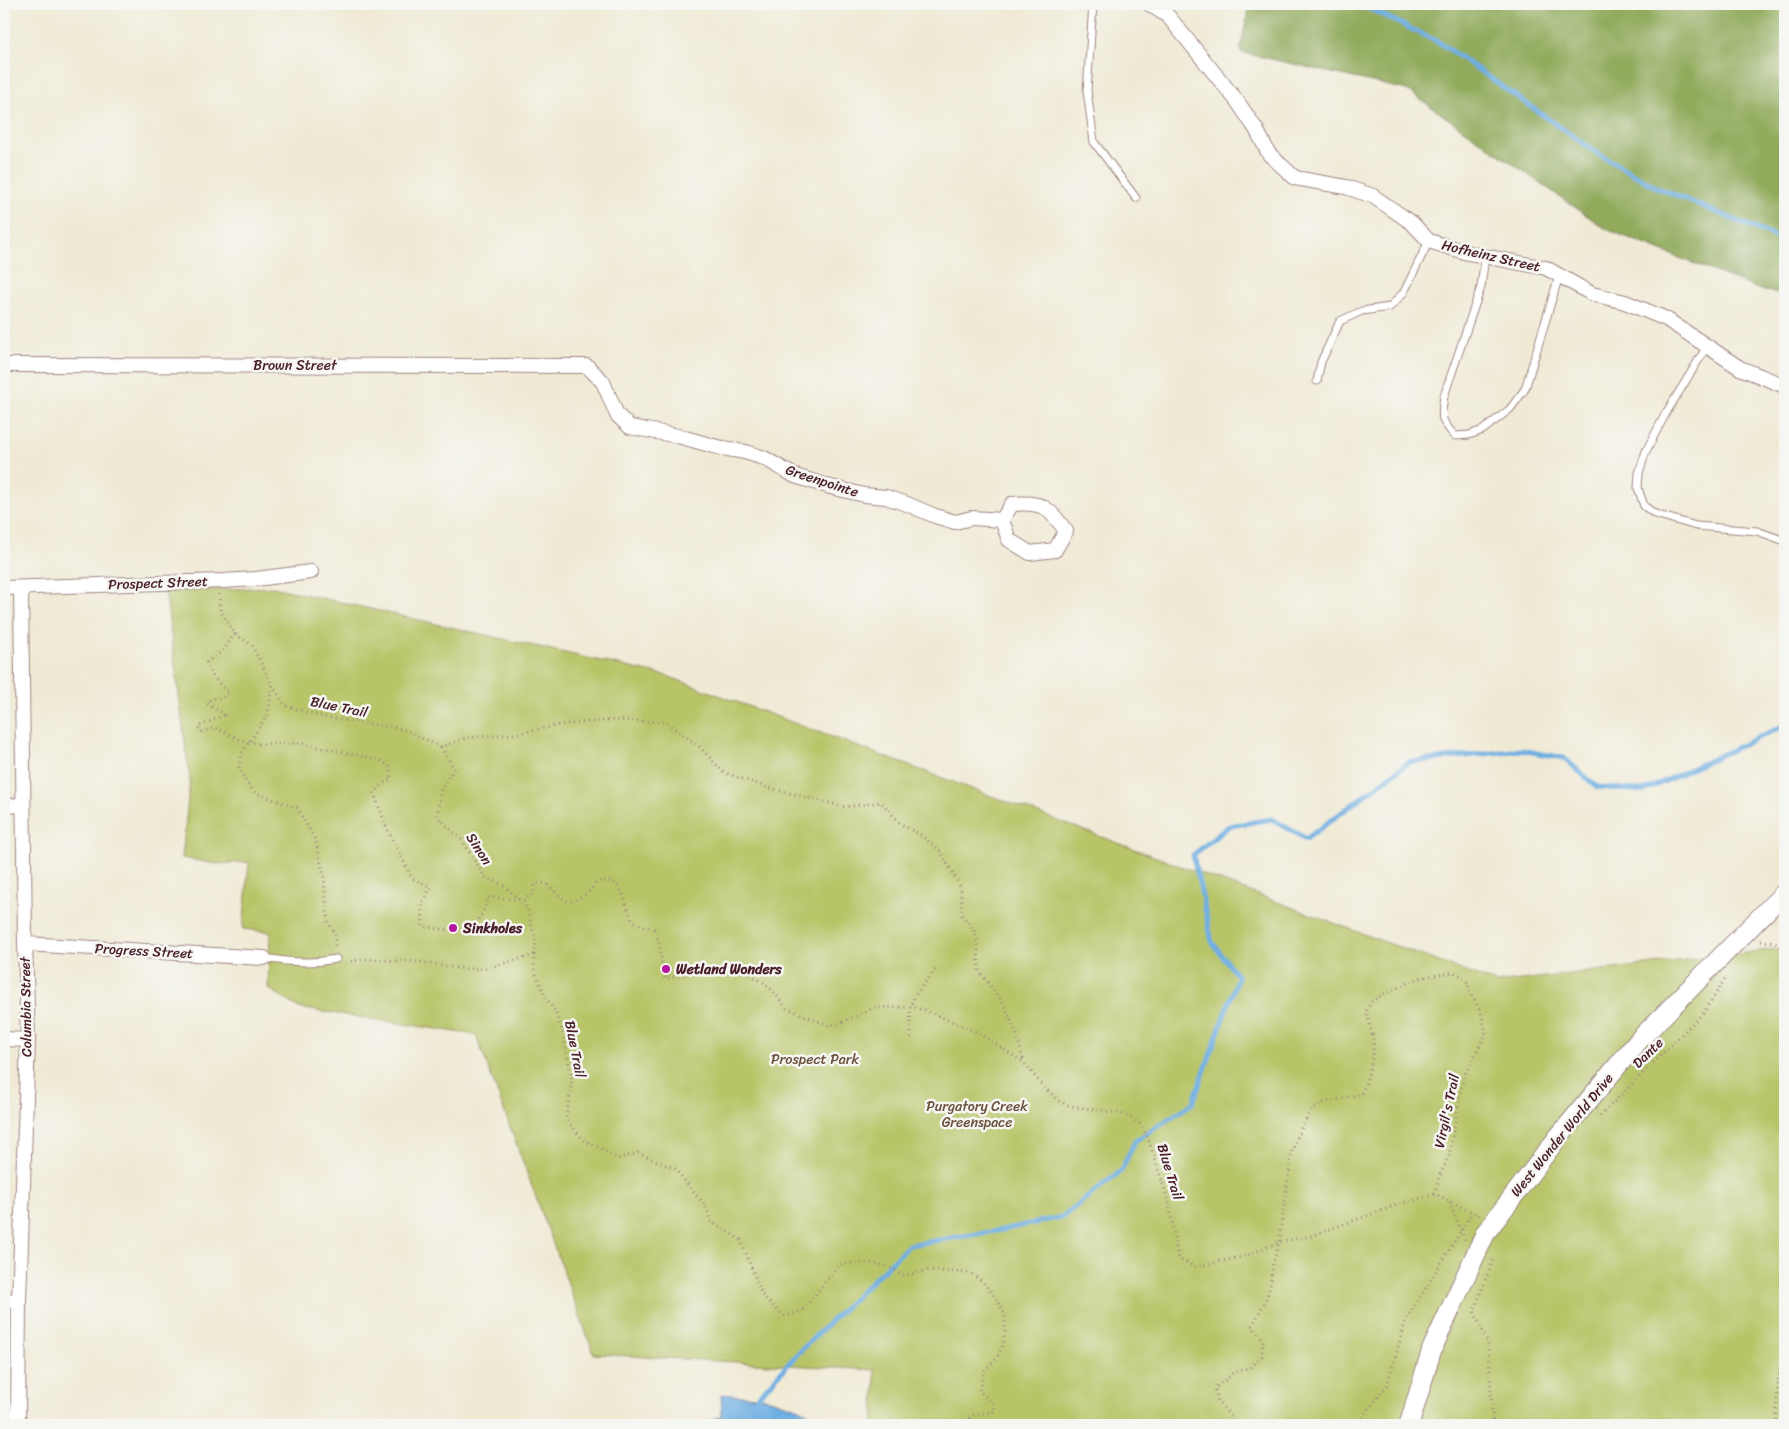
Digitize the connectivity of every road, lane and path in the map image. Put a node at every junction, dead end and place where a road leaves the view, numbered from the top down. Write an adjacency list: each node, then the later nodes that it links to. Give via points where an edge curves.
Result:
1 (1093, 4): 3 (lane, via 1087,91 1094,142)
2 (1149, 4): 4 (street, Hofheinz Street, via 1168,16 1236,101 1269,154 1295,178 1346,187 1373,196 1412,223)
3 (1136, 198)
4 (1429, 241): 5 (street, Hofheinz Street); 10 (lane, via 1404,292 1390,307 1362,311 1340,321 1321,362)
5 (1484, 256): 6 (street, Hofheinz Street, via 1546,268); 6 (lane, via 1482,287 1444,396 1444,424 1455,436 1483,430 1510,409 1525,389)
6 (1559, 276): 7 (street, Hofheinz Street, via 1592,294 1625,302 1666,319)
7 (1706, 348): 11 (street, Hofheinz Street, via 1740,368); 13 (lane, via 1646,451 1638,488 1644,506 1655,514 1696,526 1757,531)
8 (4, 364): 9 (street, Brown Street)
9 (587, 366): 12 (street, Greenpointe, via 603,382 617,415 630,427 745,452 764,458 795,476 864,495 886,497 955,522 972,518)
10 (1317, 381)
11 (1785, 386)
12 (1002, 520): 12 (street, via 1009,540 1030,553 1055,550 1066,531 1052,511 1031,502 1012,504)
13 (1785, 541)
14 (311, 572): 15 (street, Prospect Street)
15 (218, 581): 17 (street, Prospect Street); 18 (path, Blue Trail, via 220,610)
16 (4, 588): 17 (street, Prospect Street)
17 (21, 588): 22 (street, Columbia Street)
18 (234, 634): 19 (path, Blue Trail, via 252,645); 20 (path, via 222,651 207,662 212,674 229,694 211,699 207,704 224,715 198,727 200,732 215,728)
19 (272, 686): 20 (path, via 268,714); 21 (path, Blue Trail, via 286,706 332,718 403,729)
20 (249, 741): 25 (path, via 260,744 300,743 380,760 390,767 391,779 374,793 389,833 412,878 431,887 422,904 423,927 460,929 482,916 488,897); 31 (path, via 238,767 247,784 256,793 297,808 316,841 324,877 328,921 335,934)
21 (441, 747): 25 (path, Sinon, via 454,768 441,790 437,816 461,839 485,877 503,885); 38 (path, Blue Trail, via 464,738 515,734 565,724 620,720 665,722 699,746 724,772 792,795 845,808 881,802 901,824 940,851 955,876 961,888 962,915 974,930 978,945 979,971 1004,1004)
22 (23, 805): 23 (street); 27 (street, Columbia Street)
23 (4, 806)
24 (1785, 892): 52 (main road, West Wonder World Drive, bridge, via 1639,1040 1559,1136 1486,1232 1432,1349)
25 (520, 900): 29 (path, Sinon, via 527,909 536,942); 34 (path, via 534,893 535,884 545,883 569,902 587,893 597,883 608,881 623,892 633,919 654,929 665,979 714,968 742,970 763,982 786,1008 828,1025 838,1024 874,1008)
26 (1757, 942): 28 (path, via 1774,942)
27 (25, 944): 30 (street, Progress Street); 37 (street, Columbia Street)
28 (1785, 951)
29 (534, 955): 31 (path, via 487,968 464,969 421,962 365,959 347,963); 49 (path, Blue Trail, via 534,969 563,1033 572,1081 566,1120 583,1140 617,1159 638,1153 675,1168 707,1208 710,1221 741,1240 762,1295 785,1316 802,1311 840,1264 878,1265 896,1269 902,1276 929,1270 970,1273 983,1282 1005,1315 1005,1332 1002,1348 984,1371 979,1391 992,1403 995,1411 974,1415 965,1421)
30 (264, 958): 31 (lane, via 295,963)
31 (336, 959)
32 (934, 970): 34 (path)
33 (1729, 973): 39 (path, Dante, via 1704,1012)
34 (910, 1006): 35 (path); 38 (path, Blue Trail, via 980,1033)
35 (910, 1038)
36 (4, 1039): 37 (street)
37 (28, 1040): 46 (street, Columbia Street)
38 (1024, 1063): 43 (path, Blue Trail, via 1059,1101 1070,1106 1119,1113 1140,1124 1148,1138 1168,1202 1179,1259 1196,1267 1245,1256)
39 (1593, 1122)
40 (1435, 1194): 41 (path); 43 (path, Blue Trail, via 1397,1204 1311,1236); 43 (path, Virgil's Trail, via 1449,1156 1463,1078 1486,1034 1481,1012 1467,982 1453,972 1419,978 1372,1001 1366,1011 1373,1040 1366,1084 1361,1094 1323,1102 1312,1110 1303,1124 1292,1152)
41 (1472, 1213): 42 (path); 51 (path, via 1406,1320 1387,1385)
42 (1481, 1216)
43 (1279, 1242): 50 (path, via 1265,1302 1252,1326 1263,1340 1262,1356 1251,1367 1233,1373 1215,1388 1218,1402 1231,1416)
44 (1494, 1260): 53 (path, via 1474,1311 1488,1344)
45 (4, 1300): 46 (street)
46 (19, 1301): 48 (street, Columbia Street)
47 (1785, 1341): 54 (path, via 1778,1375)
48 (18, 1425)
49 (972, 1425)
50 (1234, 1425)
51 (1356, 1425)
52 (1409, 1425)
53 (1493, 1425)
54 (1777, 1425)

